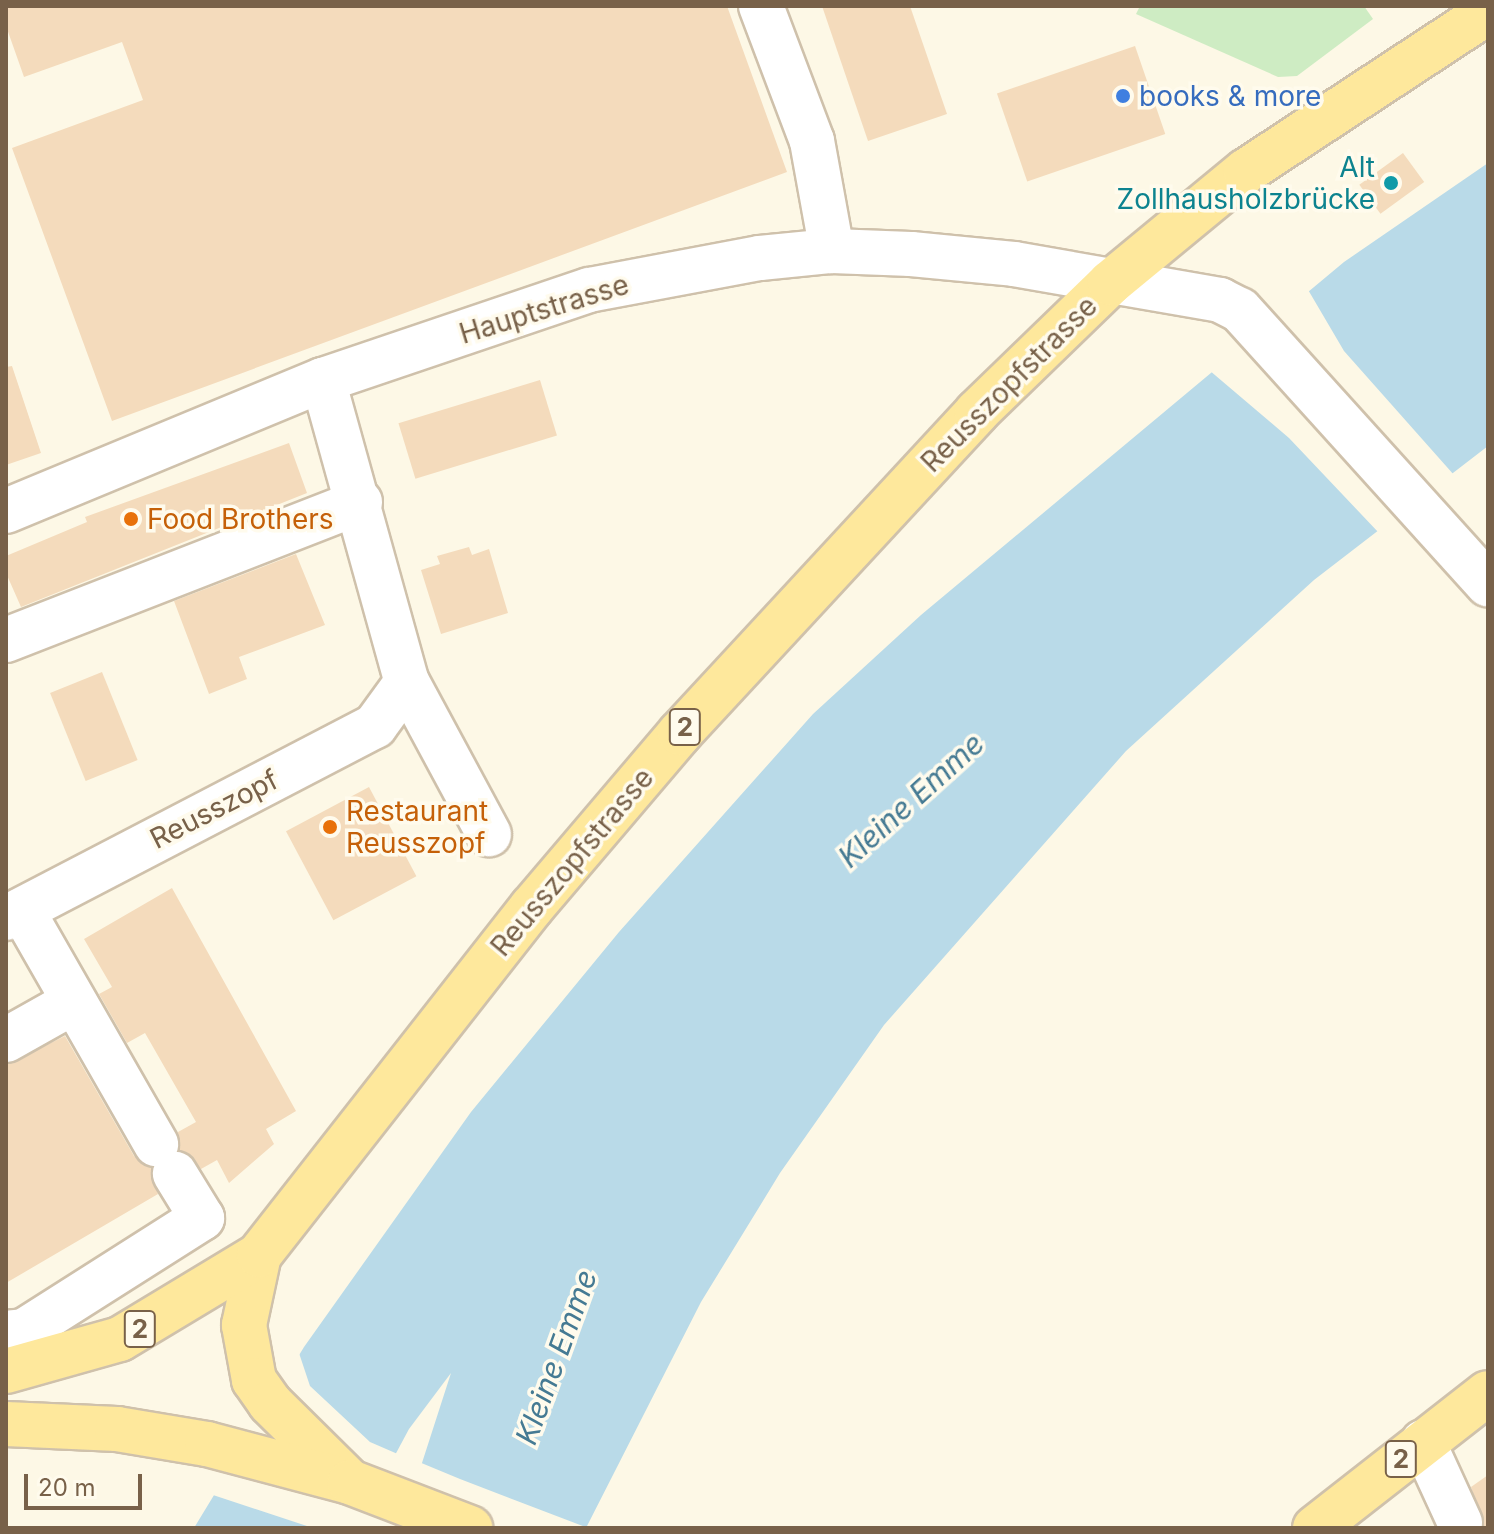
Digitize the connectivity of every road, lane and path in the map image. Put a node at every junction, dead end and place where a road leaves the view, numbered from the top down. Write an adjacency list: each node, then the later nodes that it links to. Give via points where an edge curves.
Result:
1 (761, 6): 3 (street, via 812,141)
2 (1488, 12): 4 (main road, 2, via 1246,171)
3 (832, 251): 4 (street, Hauptstrasse, via 997,262); 5 (street, Hauptstrasse, via 706,266 589,290)
4 (1110, 283): 8 (street, Hauptstrasse, via 1220,300 1247,317); 15 (main road, Reusszopfstrasse / 2, via 977,412 680,733 532,907)
5 (323, 380): 6 (street); 7 (street, Hauptstrasse)
6 (360, 502): 9 (street); 10 (street)
7 (6, 511)
8 (1488, 584)
9 (6, 640)
10 (407, 682): 11 (street); 12 (street, Reusszopf, via 375,726)
11 (489, 834)
12 (14, 914): 13 (street)
13 (72, 1003): 14 (street); 16 (street, via 202,1218 24,1331)
14 (6, 1040)
15 (259, 1255): 17 (main road, Reusszopfstrasse / 2, via 120,1339); 21 (main road, Reusszopfstrasse, via 244,1325 248,1363 270,1403)
16 (6, 1333)
17 (6, 1371)
18 (1488, 1393): 20 (main road, 2)
19 (6, 1424): 21 (main road, via 117,1429 207,1444)
20 (1423, 1442): 22 (street); 24 (main road, 2)
21 (350, 1482): 23 (main road)
22 (1460, 1523)
23 (470, 1528)
24 (1315, 1528)

